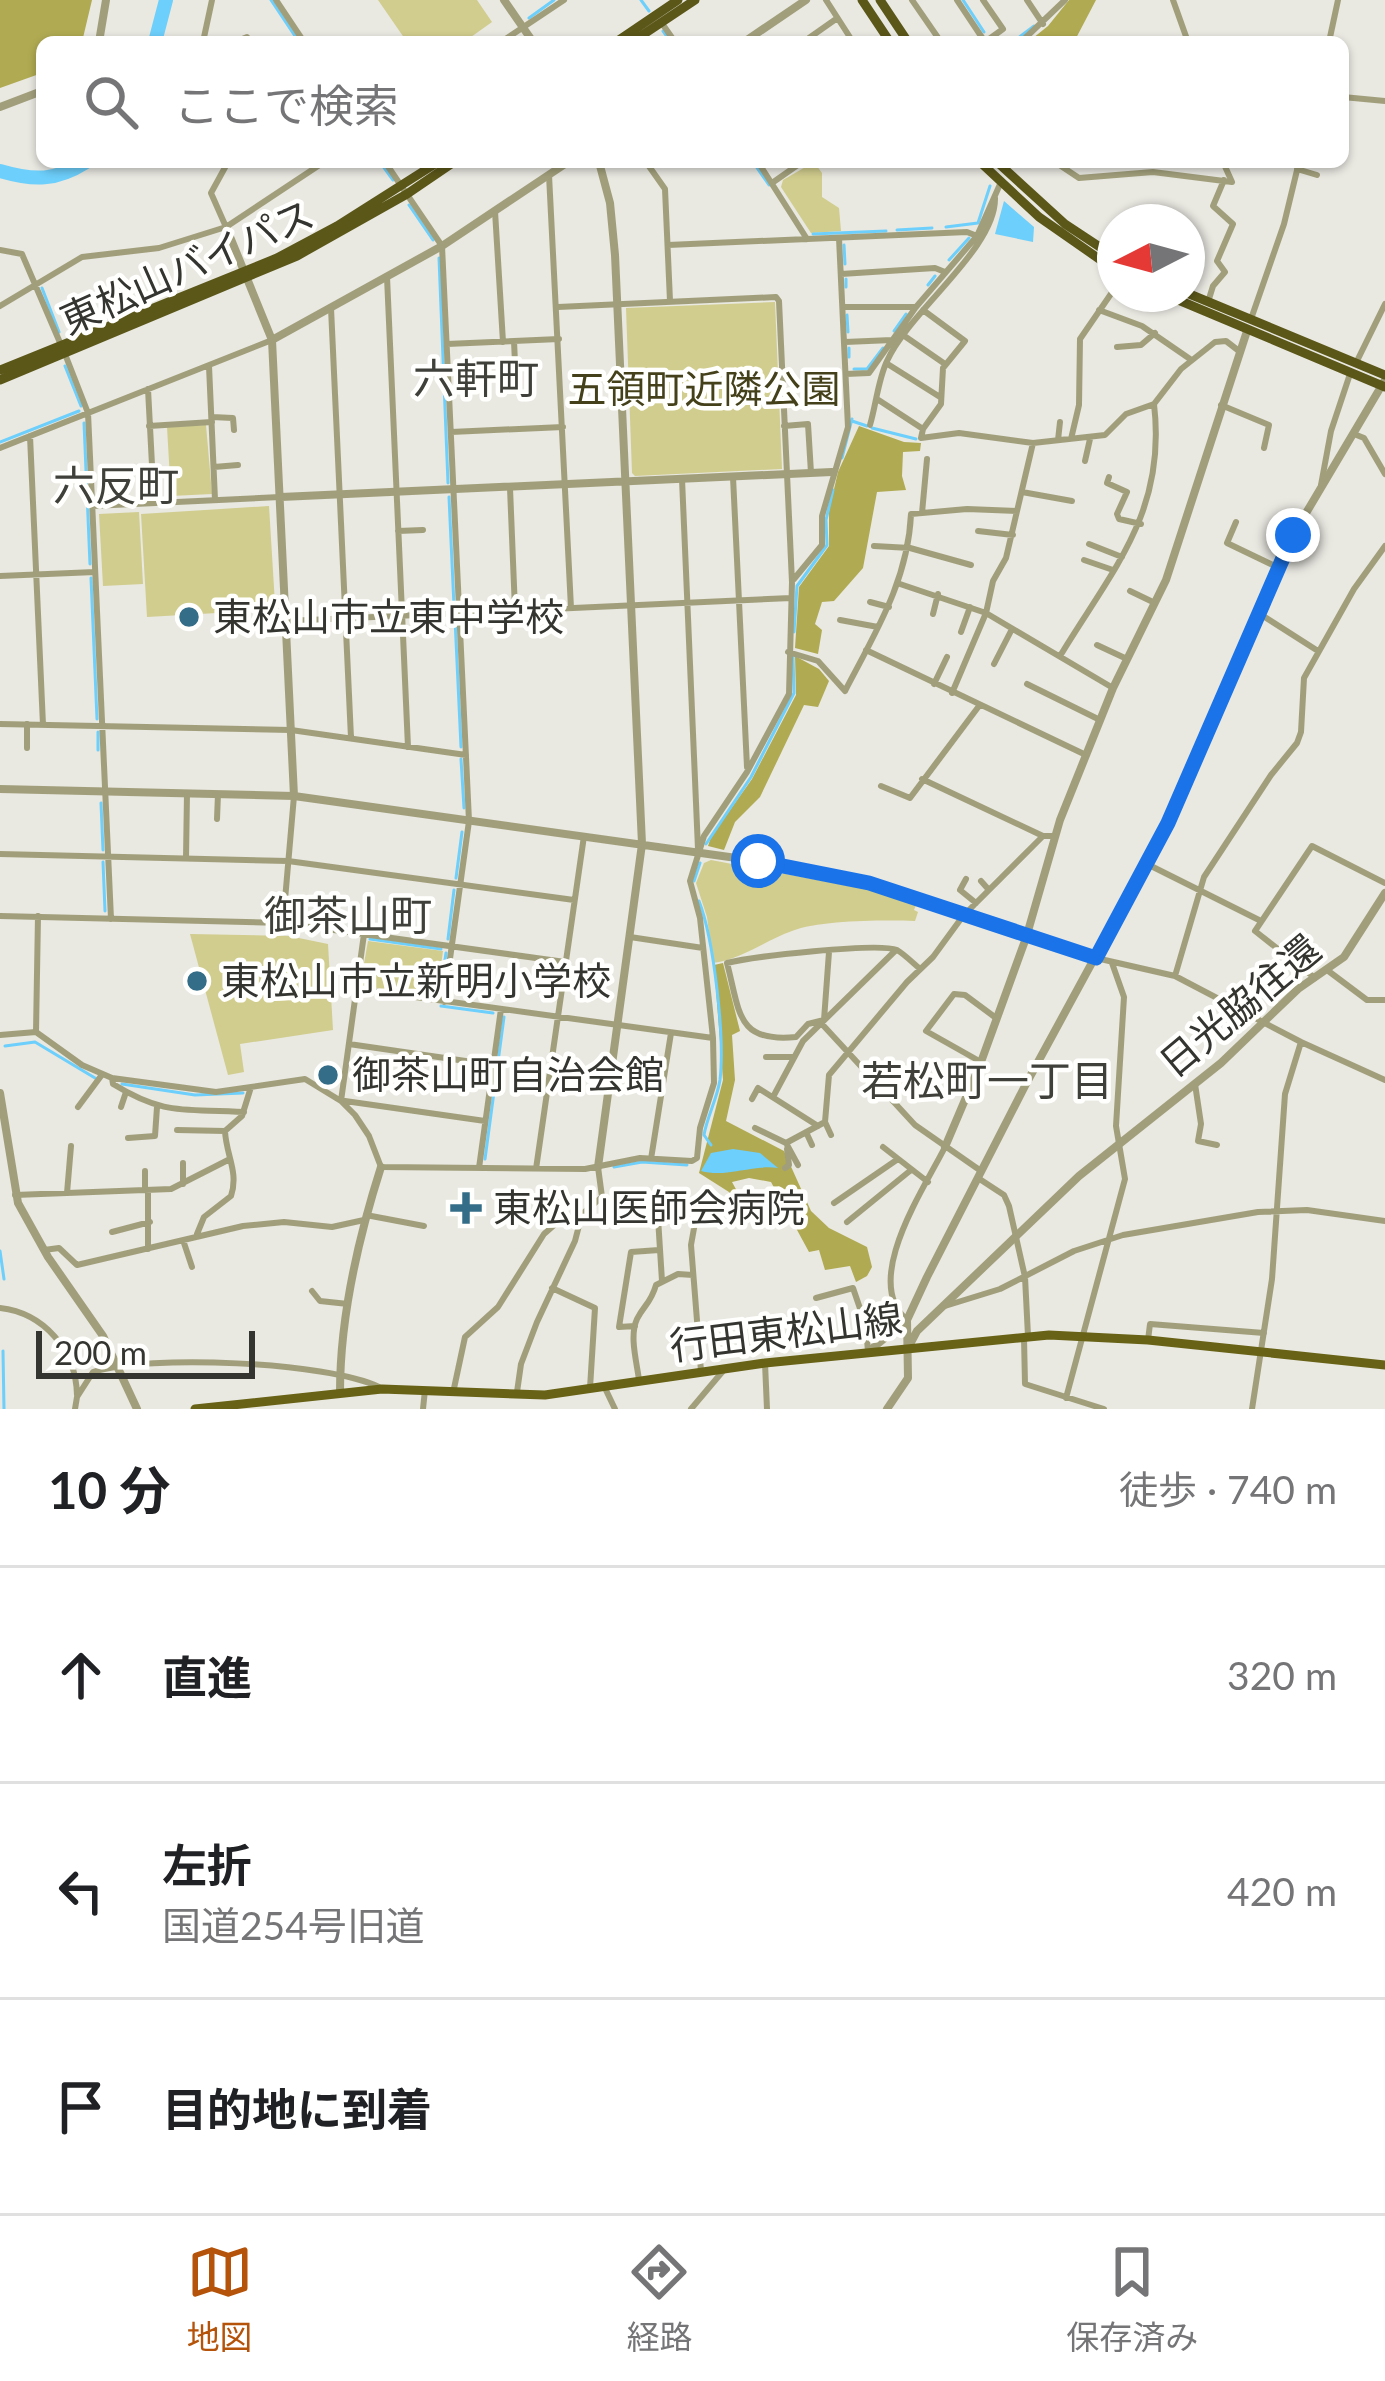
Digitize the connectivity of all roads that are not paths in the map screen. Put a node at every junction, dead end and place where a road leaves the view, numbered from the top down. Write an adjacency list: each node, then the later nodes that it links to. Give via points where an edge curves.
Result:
1 (106, 0): 24 (street)
2 (212, 0): 25 (street)
3 (276, 0): 26 (street)
4 (504, 0): 22 (street)
5 (564, 0): 22 (street)
6 (678, 0): 29 (highway)
7 (695, 0): 20 (highway)
8 (806, 0): 23 (street)
9 (826, 0): 19 (street)
10 (862, 0): 36 (highway)
11 (880, 0): 37 (highway)
12 (912, 0): 38 (street)
13 (957, 0): 39 (street)
14 (983, 0): 40 (street, via 1003,29)
15 (1027, 0): 21 (street)
16 (1065, 0): 21 (street)
17 (1173, 0): 42 (street)
18 (1338, 0): 43 (street)
19 (837, 18): 34 (street); 35 (street)
20 (662, 22): 30 (highway); 31 (street)
21 (1043, 24): 41 (street)
22 (523, 27): 27 (street); 28 (street)
23 (758, 32): 32 (street); 33 (street)
24 (100, 36)
25 (204, 36)
26 (299, 36)
27 (510, 36)
28 (529, 36)
29 (625, 36)
30 (641, 36)
31 (671, 36)
32 (752, 36)
33 (761, 36)
34 (811, 36)
35 (849, 36)
36 (886, 36)
37 (904, 36)
38 (937, 36)
39 (982, 36)
40 (994, 36)
41 (1028, 36)
42 (1186, 36)
43 (1329, 36)
44 (36, 93): 47 (street)
45 (1349, 98): 46 (street)
46 (1385, 101)
47 (0, 107)
48 (225, 168): 72 (street, via 211,193)
49 (316, 168): 72 (street)
50 (390, 168): 69 (street)
51 (431, 168): 69 (highway, 東松山バイパス)
52 (443, 168): 69 (highway, 東松山バイパス)
53 (559, 168): 65 (street)
54 (600, 168): 89 (street)
55 (650, 168): 76 (street, via 665,189)
56 (762, 168): 68 (street)
57 (793, 168): 68 (street)
58 (1064, 168): 64 (street, via 1079,178)
59 (1153, 168): 64 (street)
60 (1226, 168): 67 (street, via 1232,182)
61 (1298, 168): 99 (street)
62 (1302, 168): 66 (street)
63 (1003, 169): 70 (street); 77 (highway); 80 (highway, via 1062,236)
64 (1153, 172): 67 (street)
65 (549, 175): 71 (street); 92 (street)
66 (1317, 176)
67 (1223, 181): 88 (street, via 1213,206 1233,224 1217,261 1225,272)
68 (772, 183): 75 (street)
69 (404, 190): 78 (street); 83 (highway, 東松山バイパス)
70 (994, 196): 73 (street); 95 (street, via 986,236)
71 (495, 211): 78 (street); 105 (street)
72 (226, 227): 83 (street); 85 (street, via 159,248 82,257)
73 (977, 236): 74 (street); 81 (street)
74 (839, 238): 75 (street); 82 (street)
75 (807, 239): 76 (street)
76 (668, 245): 87 (street)
77 (1097, 245)
78 (442, 246): 84 (street); 108 (street)
79 (0, 250): 85 (street, via 22,254)
80 (1097, 258)
81 (945, 272): 82 (street); 95 (street)
82 (841, 274): 93 (street)
83 (248, 275): 103 (street); 110 (highway, 東松山バイパス)
84 (386, 277): 94 (street); 162 (street)
85 (35, 284): 91 (street); 110 (street)
86 (1205, 301): 88 (highway)
87 (670, 302): 89 (street); 133 (street, via 778,298)
88 (1208, 302): 99 (highway)
89 (618, 304): 92 (street); 157 (street)
90 (1385, 304): 116 (street)
91 (0, 306)
92 (558, 307): 102 (street)
93 (843, 307): 95 (street); 107 (street)
94 (331, 308): 103 (street); 164 (street)
95 (919, 308): 101 (street); 104 (street); 113 (street, via 965,341)
96 (1205, 309): 99 (highway)
97 (1098, 312): 140 (street, via 1077,347)
98 (1104, 312): 100 (street)
99 (1249, 326): 111 (street); 116 (highway)
100 (1156, 334): 109 (street); 112 (street)
101 (903, 335): 113 (street); 115 (street)
102 (560, 339): 106 (street); 134 (street)
103 (272, 340): 114 (street); 165 (street)
104 (892, 340): 107 (street); 118 (street)
105 (503, 341): 106 (street); 108 (street)
106 (514, 341): 122 (street)
107 (844, 342): 119 (street)
108 (447, 344): 137 (street)
109 (1117, 347)
110 (63, 350): 117 (highway, 東松山バイパス); 120 (highway, 東松山バイパス); 128 (street)
111 (1239, 351): 112 (street, via 1220,340); 127 (street)
112 (1191, 360): 126 (street)
113 (945, 364): 124 (street)
114 (209, 365): 123 (street); 129 (street)
115 (885, 367): 118 (street); 124 (street); 125 (street)
116 (1353, 368): 121 (highway); 159 (street)
117 (0, 370)
118 (869, 373): 119 (street)
119 (846, 374): 151 (street, via 848,427)
120 (0, 380)
121 (1384, 382): 138 (street)
122 (516, 385)
123 (148, 389): 128 (street); 132 (street)
124 (940, 397): 135 (street)
125 (878, 399): 131 (street); 135 (street)
126 (1154, 404): 141 (street); 173 (street, via 1154,475)
127 (1221, 404): 145 (street, via 1269,425); 198 (street)
128 (88, 413): 139 (street); 169 (street)
129 (212, 419): 132 (street); 136 (street, via 233,418); 149 (street)
130 (1060, 422): 142 (street)
131 (870, 425)
132 (149, 426): 168 (street)
133 (784, 426): 150 (street, via 808,424); 152 (street)
134 (563, 427): 137 (street); 158 (street)
135 (923, 429): 143 (street, via 921,438 958,433)
136 (234, 430)
137 (451, 432): 161 (street)
138 (1354, 434): 153 (street); 159 (street)
139 (30, 436): 144 (street); 188 (street)
140 (1071, 439): 141 (street); 142 (street)
141 (1090, 439): 147 (street)
142 (1058, 440): 143 (street)
143 (1033, 443): 163 (street)
144 (0, 448)
145 (1264, 448)
146 (927, 459): 171 (street)
147 (1085, 461)
148 (238, 465): 149 (street)
149 (214, 466): 166 (street)
150 (811, 472): 151 (street); 152 (street)
151 (832, 472): 190 (street, via 821,545)
152 (786, 474): 154 (street); 190 (street)
153 (1385, 474)
154 (734, 476): 156 (street); 195 (street)
155 (1109, 477): 173 (street, via 1126,492 1119,519)
156 (682, 479): 157 (street); 196 (street)
157 (626, 482): 158 (street); 199 (street)
158 (566, 484): 160 (street); 202 (street)
159 (1321, 485): 185 (street)
160 (510, 487): 161 (street); 203 (street)
161 (454, 489): 162 (street); 205 (street)
162 (396, 492): 164 (street); 175 (street)
163 (1022, 492): 167 (street); 170 (street)
164 (340, 495): 165 (street); 209 (street)
165 (281, 497): 166 (street); 210 (street)
166 (215, 500): 168 (street)
167 (1072, 501)
168 (154, 502): 169 (street)
169 (92, 506): 187 (street)
170 (1017, 511): 171 (street); 177 (street)
171 (922, 513): 181 (street, via 911,514)
172 (1236, 522): 185 (street, via 1227,543)
173 (1141, 524): 182 (street)
174 (423, 530): 175 (street)
175 (398, 531): 208 (street)
176 (978, 531): 177 (street)
177 (1013, 535): 206 (street)
178 (1089, 544): 182 (street)
179 (874, 546): 181 (street)
180 (1385, 546): 217 (street)
181 (910, 548): 184 (street); 191 (street)
182 (1122, 557): 186 (street)
183 (1084, 560): 186 (street)
184 (971, 565)
185 (1277, 567): 204 (street)
186 (1113, 570): 219 (street)
187 (95, 572): 188 (street); 232 (street)
188 (36, 574): 189 (street); 231 (street)
189 (0, 576)
190 (791, 582): 194 (street)
191 (900, 584): 193 (street); 200 (street)
192 (1130, 591): 198 (street)
193 (938, 594): 201 (street); 207 (street)
194 (791, 598): 195 (street); 218 (street)
195 (739, 600): 196 (street); 239 (street)
196 (687, 602): 199 (street); 253 (street)
197 (869, 602): 200 (street)
198 (1155, 603): 221 (street)
199 (632, 605): 202 (street); 252 (street)
200 (889, 607): 212 (street)
201 (970, 607): 206 (street); 214 (street)
202 (571, 608): 203 (street)
203 (515, 610): 205 (street)
204 (1257, 612): 217 (street); 258 (street)
205 (459, 613): 208 (street); 237 (street)
206 (986, 613): 213 (street); 226 (street)
207 (933, 614)
208 (402, 615): 209 (street); 235 (street)
209 (345, 618): 210 (street); 234 (street)
210 (287, 620): 233 (street)
211 (840, 620): 212 (street)
212 (879, 627): 216 (street)
213 (1012, 629): 219 (street); 222 (street)
214 (961, 632)
215 (1097, 645): 221 (street)
216 (866, 650): 218 (street, via 844,691 818,661); 223 (street)
217 (1318, 651): 264 (street, via 1304,678 1297,743)
218 (788, 652): 239 (street, via 789,694)
219 (1060, 656): 225 (street)
220 (947, 657): 223 (street)
221 (1127, 659): 225 (street)
222 (994, 664)
223 (934, 684): 226 (street)
224 (1027, 684): 228 (street)
225 (1114, 688): 228 (street)
226 (952, 693): 227 (street)
227 (979, 706): 238 (street); 240 (street)
228 (1100, 720): 238 (street)
229 (0, 724): 230 (street)
230 (27, 724): 231 (street); 236 (street)
231 (43, 725): 232 (street)
232 (102, 726): 233 (street); 243 (street)
233 (291, 730): 234 (street); 246 (street)
234 (351, 738): 235 (street)
235 (407, 746): 237 (street)
236 (27, 748)
237 (466, 755): 248 (street)
238 (1087, 755): 251 (street)
239 (747, 772): 253 (street)
240 (922, 778): 241 (street, via 910,798); 250 (street)
241 (881, 786)
242 (0, 789): 243 (street)
243 (105, 791): 244 (street); 255 (street)
244 (187, 793): 245 (street); 256 (street)
245 (218, 794): 246 (street); 247 (street)
246 (294, 796): 248 (street); 257 (street)
247 (218, 819)
248 (469, 820): 249 (street); 262 (street)
249 (584, 836): 252 (street); 266 (street)
250 (1043, 836): 251 (street); 263 (street)
251 (1055, 836): 276 (street)
252 (642, 844): 253 (street); 275 (street)
253 (698, 852): 270 (street, via 869,883); 278 (street, via 689,889)
254 (0, 854): 255 (street)
255 (108, 856): 256 (street); 271 (street)
256 (186, 858): 257 (street)
257 (289, 861): 262 (street); 273 (street)
258 (1148, 864): 264 (street); 281 (street)
259 (966, 879): 267 (street, via 960,890)
260 (981, 881): 263 (street)
261 (1385, 883): 272 (street, via 1312,846)
262 (460, 885): 266 (street); 277 (street)
263 (989, 890): 267 (street)
264 (1200, 890): 272 (street); 286 (street)
265 (1385, 892): 285 (street, 日光脇往還, via 1358,941)
266 (574, 900): 282 (street)
267 (976, 903): 270 (street)
268 (0, 916): 269 (street)
269 (38, 916): 271 (street); 297 (street)
270 (963, 916): 276 (street); 284 (street)
271 (111, 919): 273 (street)
272 (1259, 920): 287 (street, via 1255,931)
273 (283, 922): 274 (street)
274 (364, 934): 277 (street); 288 (street)
275 (629, 937): 278 (street); 296 (street)
276 (1026, 938): 281 (street); 293 (street)
277 (451, 947): 282 (street); 290 (street)
278 (704, 948): 300 (street)
279 (896, 950): 280 (street); 284 (street); 294 (street)
280 (829, 952): 294 (street); 294 (street, via 727,963 746,1025 763,1039 796,1037)
281 (1096, 958): 283 (street); 349 (street)
282 (565, 962): 292 (street)
283 (1112, 962): 286 (street); 330 (street, via 1124,997)
284 (919, 968): 303 (street)
285 (1327, 970): 287 (street, 日光脇往還); 289 (street, via 1367,1000)
286 (1175, 976): 295 (street)
287 (1315, 978): 295 (street, 日光脇往還)
288 (357, 989): 290 (street); 302 (street)
289 (1385, 1000)
290 (444, 1002): 291 (street)
291 (501, 1009): 292 (street); 307 (street)
292 (557, 1017): 296 (street); 346 (street)
293 (996, 1018): 306 (street); 306 (street, via 954,994 926,1031)
294 (822, 1021): 303 (street); 305 (street)
295 (1262, 1024): 301 (street); 311 (street, 日光脇往還)
296 (617, 1025): 298 (street); 343 (street)
297 (35, 1032): 299 (street); 308 (street)
298 (671, 1033): 300 (street); 338 (street)
299 (0, 1035)
300 (713, 1038): 338 (street, via 714,1083 697,1158)
301 (1301, 1042): 310 (street); 357 (street, via 1285,1094)
302 (349, 1044): 307 (street); 317 (street)
303 (849, 1053): 323 (street, via 829,1075); 336 (street)
304 (766, 1057): 305 (street)
305 (793, 1057): 315 (street)
306 (981, 1062): 336 (street)
307 (493, 1065): 322 (street)
308 (102, 1075): 309 (street); 318 (street)
309 (112, 1078): 312 (street, via 202,1091); 313 (street)
310 (1385, 1080)
311 (1196, 1084): 330 (street, 日光脇往還); 333 (street, via 1198,1141)
312 (250, 1087): 317 (street, via 305,1079); 321 (street)
313 (126, 1092): 319 (street); 320 (street)
314 (0, 1094): 354 (street)
315 (773, 1097): 316 (street, via 758,1088); 323 (street)
316 (752, 1099)
317 (341, 1101): 322 (street); 342 (street, via 370,1136)
318 (78, 1107)
319 (121, 1107)
320 (157, 1107): 321 (street); 329 (street, via 155,1136)
321 (244, 1112): 326 (street)
322 (485, 1121): 344 (street)
323 (821, 1124): 327 (street); 328 (street)
324 (755, 1128): 331 (street)
325 (177, 1130): 326 (street)
326 (225, 1131): 337 (street)
327 (806, 1132): 331 (street); 332 (street)
328 (831, 1135)
329 (128, 1138)
330 (1120, 1143): 367 (street, 日光脇往還); 368 (street, via 1125,1179)
331 (787, 1144): 341 (street); 345 (street)
332 (812, 1145)
333 (1217, 1145)
334 (70, 1146): 353 (street)
335 (883, 1147): 339 (street)
336 (945, 1147): 349 (street); 350 (street)
337 (230, 1159): 351 (street); 366 (street, via 231,1196 204,1217)
338 (651, 1159): 343 (street)
339 (898, 1160): 347 (street); 355 (street)
340 (183, 1163): 351 (street)
341 (798, 1165)
342 (381, 1167): 344 (street); 358 (street)
343 (598, 1167): 346 (street); 377 (street, via 602,1197 582,1214)
344 (479, 1168): 346 (street)
345 (785, 1168)
346 (536, 1169)
347 (911, 1170): 350 (street); 363 (street)
348 (145, 1171): 352 (street)
349 (979, 1174): 367 (street, via 1004,1196); 383 (street)
350 (928, 1182): 383 (street, via 891,1265 893,1301)
351 (183, 1184): 352 (street)
352 (147, 1190): 353 (street); 362 (street)
353 (67, 1192): 354 (street)
354 (15, 1195): 371 (street)
355 (834, 1203)
356 (698, 1206): 374 (street)
357 (1274, 1214): 361 (street, via 1307,1210); 368 (street); 385 (street)
358 (365, 1217): 364 (street); 366 (street, via 332,1227 284,1222); 380 (street)
359 (658, 1218): 372 (street)
360 (561, 1219): 404 (street, via 498,1307 465,1337)
361 (1385, 1221)
362 (150, 1222): 365 (street); 370 (street)
363 (847, 1222)
364 (424, 1226)
365 (112, 1232)
366 (197, 1234): 369 (street)
367 (1016, 1236): 375 (street); 381 (street, 日光脇往還)
368 (1108, 1238): 375 (street); 386 (street)
369 (182, 1240): 370 (street); 373 (street)
370 (148, 1249): 371 (street, via 77,1265 59,1248)
371 (44, 1250): 394 (street)
372 (659, 1250): 376 (street); 384 (street, via 632,1252 620,1327)
373 (192, 1267)
374 (693, 1275): 376 (street); 396 (street)
375 (1025, 1277): 381 (street); 387 (street)
376 (662, 1281): 384 (street)
377 (552, 1288): 400 (street, via 596,1308); 406 (street, via 521,1364)
378 (312, 1291): 380 (street, via 320,1301)
379 (815, 1298): 391 (street, via 853,1288)
380 (348, 1304): 397 (street)
381 (945, 1306): 389 (street, 日光脇往還)
382 (0, 1308): 407 (street, via 47,1326 72,1367)
383 (907, 1320): 389 (street); 391 (street)
384 (635, 1326): 398 (street)
385 (1264, 1334): 388 (street, via 1150,1324); 390 (street)
386 (1084, 1335): 387 (main road, 行田東松山線); 388 (main road, 行田東松山線); 408 (street)
387 (1026, 1336): 389 (main road, 行田東松山線); 408 (street, via 1025,1384)
388 (1148, 1340): 390 (main road, 行田東松山線)
389 (909, 1347): 391 (main road, 行田東松山線); 418 (street, via 908,1378)
390 (1262, 1351): 393 (main road, 行田東松山線); 420 (street)
391 (868, 1352): 392 (main road, 行田東松山線)
392 (765, 1363): 395 (main road, 行田東松山線); 417 (street)
393 (1385, 1365)
394 (118, 1367): 397 (street, via 208,1362); 407 (street, via 93,1372); 412 (street)
395 (723, 1368): 396 (main road, 行田東松山線); 416 (street)
396 (701, 1371): 398 (main road, 行田東松山線)
397 (340, 1376): 401 (street); 403 (street)
398 (639, 1380): 399 (main road, 行田東松山線)
399 (604, 1386): 400 (main road, 行田東松山線); 415 (street)
400 (590, 1388): 406 (main road, 行田東松山線)
401 (382, 1389): 402 (main road, 行田東松山線); 403 (main road, 行田東松山線)
402 (425, 1390): 404 (main road, 行田東松山線); 414 (street)
403 (340, 1392): 405 (main road, 行田東松山線)
404 (453, 1393): 406 (main road, 行田東松山線)
405 (315, 1394): 410 (main road, 行田東松山線); 413 (street)
406 (517, 1396)
407 (77, 1397): 411 (street)
408 (1066, 1398): 409 (street)
409 (1079, 1406): 419 (street)
410 (202, 1408)
411 (75, 1409)
412 (137, 1409)
413 (316, 1409)
414 (424, 1409)
415 (615, 1409)
416 (692, 1409)
417 (767, 1409)
418 (887, 1409)
419 (1104, 1409)
420 (1252, 1409)

